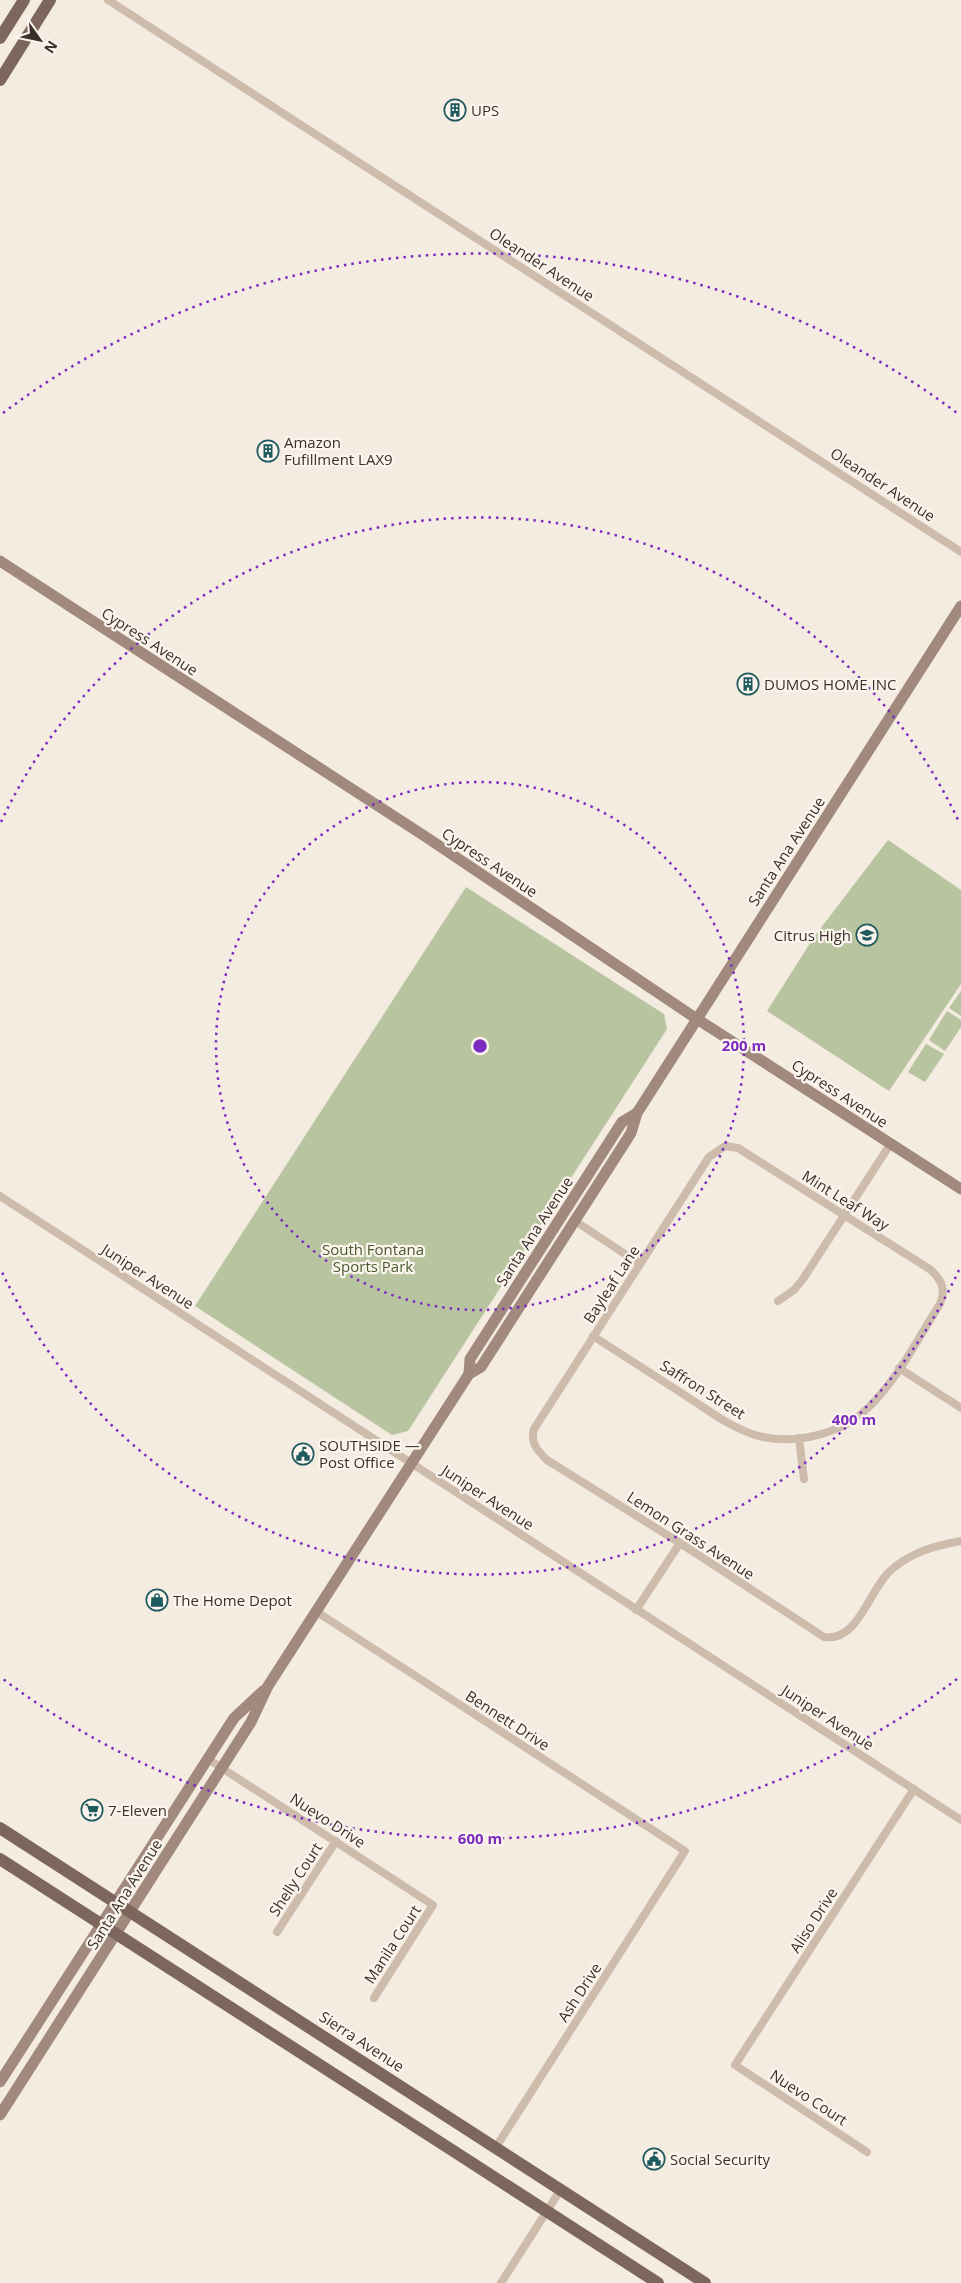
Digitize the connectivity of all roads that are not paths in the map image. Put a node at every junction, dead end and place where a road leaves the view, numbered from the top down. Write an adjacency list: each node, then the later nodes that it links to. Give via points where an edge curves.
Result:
1 (24, 0): 4 (main road)
2 (50, 0): 5 (main road)
3 (108, 0): 6 (street, Oleander Avenue)
4 (0, 38)
5 (0, 80)
6 (961, 552)
7 (0, 561): 9 (street, Cypress Avenue, via 426,837)
8 (961, 606): 9 (street, Santa Ana Avenue)
9 (697, 1019): 10 (street, Santa Ana Avenue); 11 (street, Cypress Avenue)
10 (637, 1114): 16 (street, Santa Ana Avenue, via 632,1133); 22 (street, Santa Ana Avenue, via 622,1122 470,1359)
11 (891, 1143): 13 (street, Cypress Avenue); 15 (street)
12 (724, 1146): 15 (street, Mint Leaf Way, via 738,1148); 17 (street, Bayleaf Lane, via 709,1157)
13 (961, 1189)
14 (0, 1196): 26 (street, Juniper Avenue)
15 (845, 1214): 18 (street, Mint Leaf Way, via 931,1270 942,1282); 19 (street, via 794,1290)
16 (575, 1221): 17 (street); 22 (street, Santa Ana Avenue, via 482,1367)
17 (640, 1264): 20 (street, Bayleaf Lane)
18 (944, 1290): 21 (street, Saffron Street, via 940,1304)
19 (778, 1301)
20 (593, 1336): 24 (street, Saffron Street, via 737,1428 771,1438); 25 (street, Bayleaf Lane, via 534,1429)
21 (899, 1368): 23 (street); 24 (street, Saffron Street, via 856,1418 830,1431)
22 (469, 1374): 26 (street, Santa Ana Avenue)
23 (961, 1408)
24 (799, 1438): 27 (street)
25 (534, 1445): 29 (street, Lemon Grass Avenue, via 547,1460)
26 (412, 1464): 30 (street, Juniper Avenue); 31 (street, Santa Ana Avenue)
27 (804, 1479)
28 (961, 1541): 29 (street, Lemon Grass Avenue, via 931,1547 901,1562 878,1586 851,1628 838,1637 824,1637)
29 (680, 1543): 30 (street)
30 (636, 1610): 35 (street, Juniper Avenue)
31 (317, 1612): 32 (street, Santa Ana Avenue); 39 (street, Bennett Drive)
32 (268, 1686): 33 (street, Santa Ana Avenue, via 234,1718); 34 (street, Santa Ana Avenue, via 252,1722)
33 (208, 1759): 34 (street, Nuevo Drive); 41 (street, Santa Ana Avenue)
34 (222, 1768): 38 (street, Nuevo Drive); 43 (street, Santa Ana Avenue)
35 (914, 1789): 36 (street, Juniper Avenue); 48 (street, Aliso Drive)
36 (961, 1820)
37 (0, 1828): 41 (main road, Sierra Avenue)
38 (336, 1842): 42 (street, Nuevo Drive); 45 (street, Shelly Court)
39 (684, 1851): 51 (street, Ash Drive)
40 (0, 1858): 44 (main road)
41 (116, 1902): 43 (main road, Sierra Avenue); 44 (street, Santa Ana Avenue)
42 (433, 1905): 47 (street, Manila Court)
43 (130, 1911): 46 (street, Santa Ana Avenue); 51 (main road, Sierra Avenue)
44 (101, 1925): 46 (main road); 49 (street, Santa Ana Avenue)
45 (277, 1932)
46 (116, 1934): 50 (street, Santa Ana Avenue); 54 (main road)
47 (374, 1998)
48 (735, 2066): 52 (street, Nuevo Court)
49 (0, 2082)
50 (0, 2115)
51 (496, 2147): 53 (main road, Sierra Avenue)
52 (867, 2152)
53 (560, 2190): 54 (street); 57 (main road, Sierra Avenue)
54 (547, 2211): 55 (street); 56 (main road)
55 (501, 2283)
56 (658, 2283)
57 (706, 2283)

